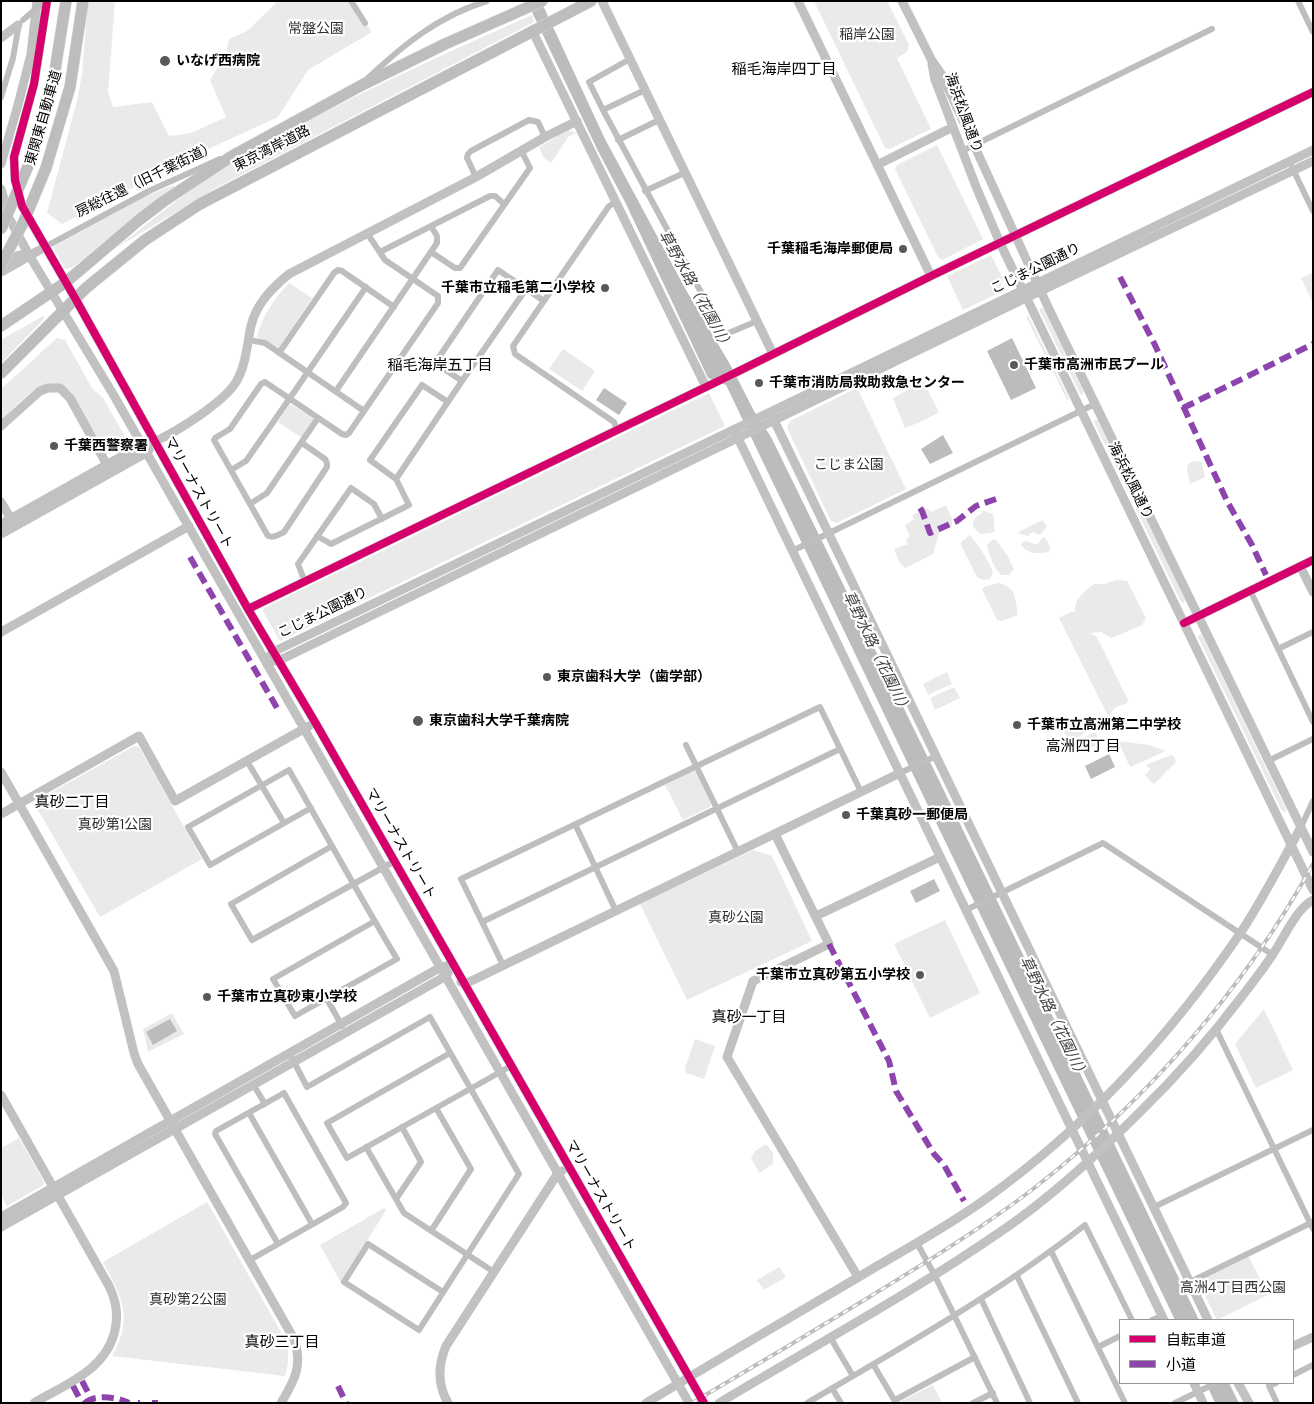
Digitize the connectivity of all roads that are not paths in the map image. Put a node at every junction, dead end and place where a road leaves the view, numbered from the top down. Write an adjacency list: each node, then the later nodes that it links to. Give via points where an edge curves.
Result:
1 (37, 1): 41 (street, via 30,54)
2 (46, 1): 15 (street, bridge); 56 (street, マリーナストリート, via 36,75 14,165 22,206)
3 (66, 1): 52 (highway, 東関東自動車道, bridge, via 53,83 32,157)
4 (83, 1): 60 (highway, 東関東自動車道, bridge, via 70,87 46,168 24,221)
5 (351, 1): 16 (street)
6 (464, 1): 14 (street)
7 (487, 1): 14 (street)
8 (591, 1): 17 (highway, 東京湾岸道路)
9 (602, 1): 21 (street)
10 (798, 1): 42 (street)
11 (902, 1): 22 (street)
12 (1298, 1): 19 (street)
13 (538, 3): 23 (highway, 東京湾岸道路)
14 (468, 7): 23 (street, via 412,40)
15 (21, 22): 20 (street); 24 (street)
16 (365, 23)
17 (541, 26): 30 (street); 70 (highway, 東京湾岸道路, via 200,204 139,244)
18 (1212, 29): 35 (street)
19 (1313, 32)
20 (1, 38)
21 (630, 59): 25 (street); 28 (street, via 589,82)
22 (931, 59): 31 (street, 海浜松風通り, via 935,80); 35 (street, 海浜松風通り, via 942,75)
23 (362, 84): 33 (highway, 東京湾岸道路)
24 (3, 88): 27 (street)
25 (645, 90): 28 (street); 29 (street)
26 (1313, 92): 54 (street)
27 (1, 97)
28 (603, 110): 34 (street)
29 (659, 120): 34 (street); 44 (street)
30 (577, 121): 32 (street); 48 (street)
31 (953, 127): 38 (street, 海浜松風通り); 42 (street)
32 (545, 136): 36 (street); 45 (street, via 538,122 529,120 471,151 467,158)
33 (261, 139): 56 (street, 房総往還（旧千葉街道）, via 149,191); 64 (highway, 東京湾岸道路, via 164,201)
34 (618, 140): 47 (street)
35 (974, 146): 38 (street); 54 (street, 海浜松風通り)
36 (521, 150): 45 (street); 49 (street, via 530,168)
37 (1313, 150): 40 (street, こじま公園通り)
38 (962, 151): 55 (street, 海浜松風通り)
39 (1313, 161): 43 (street, こじま公園通り)
40 (1289, 162): 43 (street); 66 (street, こじま公園通り)
41 (1, 164)
42 (877, 165): 62 (street)
43 (1293, 170): 50 (street); 66 (street, こじま公園通り)
44 (684, 173): 47 (street); 74 (street)
45 (476, 177): 53 (street)
46 (1, 189): 59 (street, マリーナストリート, via 9,218)
47 (645, 191): 74 (street, via 724,335)
48 (616, 202): 71 (street, via 609,206); 82 (street)
49 (504, 204): 51 (street, via 490,196); 58 (street, via 460,268)
50 (1313, 211)
51 (431, 226): 57 (street); 58 (street, via 438,240)
52 (1, 229)
53 (368, 233): 57 (street); 76 (street, via 302,266 272,288 259,306)
54 (1015, 236): 55 (street); 66 (street, 海浜松風通り)
55 (1000, 243): 62 (street); 69 (street, 海浜松風通り)
56 (45, 247): 59 (street); 64 (street, マリーナストリート)
57 (380, 252): 63 (street, via 385,260)
58 (431, 252): 63 (street)
59 (29, 255): 60 (street, via 20,255); 61 (street); 68 (street, マリーナストリート)
60 (1, 264)
61 (1, 272)
62 (930, 276): 78 (street)
63 (413, 279): 72 (street); 87 (street, via 438,296 438,304)
64 (66, 282): 68 (highway, 東京湾岸道路); 70 (street, マリーナストリート)
65 (366, 287): 72 (street); 77 (street, via 342,271 334,272); 79 (street)
66 (1039, 287): 69 (street, こじま公園通り); 86 (street, 海浜松風通り)
67 (526, 289): 71 (street); 81 (street); 81 (street, via 498,270 434,363)
68 (52, 292): 73 (street, マリーナストリート); 75 (highway, 東京湾岸道路)
69 (1024, 294): 88 (street, 海浜松風通り); 89 (street, こじま公園通り)
70 (75, 298): 73 (highway, 東京湾岸道路); 94 (street, マリーナストリート)
71 (544, 301): 92 (street, via 513,346 515,354 614,422)
72 (394, 307): 83 (street)
73 (63, 310): 80 (highway, 東京湾岸道路); 96 (street, マリーナストリート)
74 (757, 321): 78 (street)
75 (1, 326)
76 (249, 340): 77 (street, via 265,343); 94 (street, via 242,369 226,394 209,409)
77 (279, 353): 79 (street)
78 (773, 354): 82 (street)
79 (308, 372): 83 (street); 84 (street)
80 (1, 373)
81 (462, 381): 85 (street)
82 (708, 386): 92 (street)
83 (336, 391): 87 (street)
84 (290, 398): 90 (street); 98 (street, via 246,461); 98 (street, via 265,382 261,384 230,429 215,438)
85 (448, 402): 99 (street); 99 (street, via 422,385 370,460)
86 (1095, 404): 88 (street); 116 (street, 海浜松風通り)
87 (364, 411): 90 (street, via 346,435)
88 (1081, 411): 106 (street); 117 (street, 海浜松風通り)
89 (772, 416): 93 (street, こじま公園通り); 106 (street)
90 (318, 418): 95 (street)
91 (1, 426): 97 (street, via 40,391 60,388 70,398)
92 (617, 430): 112 (street)
93 (736, 433): 109 (street); 121 (street, こじま公園通り)
94 (155, 442): 96 (street); 115 (street, マリーナストリート)
95 (302, 443): 101 (street, via 267,493); 101 (street, via 325,460 327,467 284,532 268,536)
96 (144, 449): 97 (street); 103 (street); 105 (street, マリーナストリート)
97 (107, 465): 103 (street)
98 (231, 470): 101 (street)
99 (396, 479): 102 (street, via 409,505)
100 (1, 502): 103 (street)
101 (250, 504)
102 (382, 519): 108 (street, via 331,544); 108 (street, via 374,504 351,488)
103 (13, 523): 104 (street); 107 (street)
104 (1, 524)
105 (189, 526): 118 (street); 122 (street, マリーナストリート)
106 (829, 533): 109 (street); 129 (street)
107 (1, 534)
108 (317, 536): 112 (street, via 298,564)
109 (792, 551): 134 (street)
110 (1313, 560): 111 (street)
111 (1300, 566): 113 (street); 114 (street)
112 (305, 582): 115 (street)
113 (1250, 590): 116 (street); 120 (street)
114 (1313, 592)
115 (248, 609): 121 (street, マリーナストリート)
116 (1198, 615): 117 (street); 131 (street, 海浜松風通り)
117 (1184, 623): 146 (street, 海浜松風通り)
118 (1, 632)
119 (1313, 632): 120 (street)
120 (1278, 649): 124 (street)
121 (275, 656): 122 (street, こじま公園通り); 123 (street, マリーナストリート)
122 (265, 662): 125 (street, マリーナストリート)
123 (315, 722): 125 (street); 151 (street, マリーナストリート)
124 (1313, 722)
125 (304, 728): 130 (street); 152 (street, マリーナストリート)
126 (1313, 739): 131 (street)
127 (686, 745): 132 (street)
128 (840, 749): 132 (street, via 820,706); 136 (street); 140 (street)
129 (936, 756): 134 (street); 156 (street)
130 (247, 761): 135 (street); 138 (street, via 175,801 139,736)
131 (1268, 761): 144 (street, 海浜松風通り)
132 (696, 766): 140 (street); 143 (street)
133 (1, 772): 138 (street)
134 (900, 773): 136 (street); 150 (street)
135 (262, 786): 139 (street, via 289,770); 142 (street); 142 (street, via 188,827 210,865)
136 (862, 792): 145 (street)
137 (1313, 801): 144 (street)
138 (19, 804): 141 (street); 184 (street, via 114,971 138,1064)
139 (311, 808): 142 (street); 147 (street)
140 (717, 808): 148 (street); 153 (street)
141 (1, 814)
142 (284, 823)
143 (575, 824): 153 (street); 162 (street, via 461,879)
144 (1301, 827): 146 (street); 149 (street, 海浜松風通り)
145 (775, 834): 148 (street); 160 (street)
146 (1291, 845): 155 (street, 海浜松風通り); 163 (street)
147 (332, 846): 154 (street); 154 (street, via 231,904 252,940)
148 (738, 852): 159 (street)
149 (1313, 852)
150 (940, 857): 158 (street); 160 (street)
151 (395, 861): 152 (street); 165 (street, マリーナストリート)
152 (384, 867): 154 (street); 167 (street, マリーナストリート)
153 (595, 867): 159 (street); 162 (street)
154 (353, 884): 161 (street)
155 (1313, 890)
156 (1002, 892): 158 (street); 163 (street, via 1102,843); 180 (street)
157 (1313, 900): 164 (street, via 1300,912)
158 (966, 910): 186 (street)
159 (616, 911): 166 (street)
160 (816, 916): 210 (street, via 829,944 753,982 727,1056)
161 (375, 921): 170 (street, via 397,959); 170 (street, via 273,979 295,1016)
162 (482, 922): 166 (street)
163 (1240, 934): 164 (street); 180 (street, via 1173,1023)
164 (1272, 955): 172 (street)
165 (454, 964): 167 (street); 168 (street); 169 (street, マリーナストリート)
166 (503, 966): 169 (street)
167 (441, 967): 168 (street, マリーナストリート); 171 (street)
168 (446, 976): 169 (street); 171 (street); 176 (street, マリーナストリート)
169 (465, 984): 175 (street, マリーナストリート)
170 (327, 999): 171 (street)
171 (344, 1028): 174 (street)
172 (1216, 1029): 188 (street, via 1164,1088); 190 (street)
173 (450, 1053): 174 (street, via 430,1017 307,1087); 178 (street); 189 (street, via 327,1123 347,1158)
174 (291, 1058): 177 (street); 184 (street)
175 (511, 1066): 176 (street); 192 (street, マリーナストリート)
176 (501, 1072): 178 (street); 193 (street, マリーナストリート)
177 (254, 1084): 181 (street); 184 (street)
178 (471, 1089): 182 (street); 205 (street, via 520,1174)
179 (1, 1095): 194 (street)
180 (1102, 1100): 186 (street); 188 (street)
181 (264, 1104): 183 (street); 198 (street, via 284,1093 345,1201 343,1207)
182 (436, 1108): 185 (street); 201 (street, via 471,1169)
183 (249, 1112): 198 (street); 203 (street, via 215,1134)
184 (173, 1125): 194 (street); 206 (street)
185 (402, 1127): 189 (street); 195 (street, via 421,1162)
186 (1072, 1129): 191 (street); 202 (street, via 986,1199)
187 (1313, 1130): 190 (street)
188 (1118, 1133): 191 (street); 196 (street)
189 (366, 1147): 195 (street)
190 (1274, 1149): 196 (street); 199 (street)
191 (1088, 1162): 208 (street, via 1004,1229); 215 (street)
192 (569, 1167): 193 (street); 228 (street, マリーナストリート)
193 (558, 1173): 207 (street); 229 (street, マリーナストリート)
194 (56, 1191): 197 (street); 200 (street); 237 (street, via 116,1299 116,1327 107,1351 92,1368)
195 (396, 1199): 201 (street, via 404,1213)
196 (1154, 1207): 211 (street)
197 (1, 1217)
198 (312, 1224): 203 (street)
199 (1312, 1225): 211 (street)
200 (1, 1227)
201 (432, 1231): 205 (street)
202 (917, 1243): 208 (street); 210 (street)
203 (278, 1244): 206 (street)
204 (1051, 1251): 209 (street); 216 (street, via 1086,1224); 222 (street)
205 (468, 1254): 207 (street); 212 (street)
206 (250, 1260): 238 (street, via 297,1347 298,1367)
207 (494, 1272): 239 (street, via 442,1355 440,1384)
208 (934, 1274): 214 (street); 219 (street)
209 (1017, 1276): 213 (street); 249 (street)
210 (858, 1277): 228 (street)
211 (1190, 1282): 217 (street)
212 (443, 1292): 212 (street, via 368,1244 344,1282 419,1330)
213 (981, 1299): 214 (street); 248 (street)
214 (955, 1316): 223 (street); 224 (street)
215 (1163, 1318)
216 (1132, 1319)
217 (1208, 1319)
218 (1119, 1336): 222 (street)
219 (830, 1337): 227 (street); 243 (street)
220 (1313, 1337): 221 (street)
221 (1294, 1346)
222 (1098, 1347): 250 (street)
223 (975, 1357): 235 (street); 236 (street)
224 (873, 1364): 227 (street); 236 (street)
225 (1313, 1365): 226 (street)
226 (1294, 1374)
227 (853, 1376): 234 (street)
228 (689, 1377): 229 (street); 242 (street, マリーナストリート)
229 (678, 1384): 240 (street); 241 (street, マリーナストリート)
230 (1211, 1384): 233 (street)
231 (1239, 1384): 253 (street)
232 (1274, 1384): 254 (street, via 1269,1386)
233 (1196, 1387): 251 (street); 252 (street)
234 (832, 1388): 244 (street); 245 (street)
235 (993, 1393): 246 (street); 247 (street)
236 (896, 1402)
237 (34, 1403)
238 (281, 1403)
239 (448, 1403)
240 (646, 1403)
241 (689, 1403)
242 (704, 1403)
243 (719, 1403)
244 (808, 1403)
245 (841, 1403)
246 (973, 1403)
247 (998, 1403)
248 (1030, 1403)
249 (1078, 1403)
250 (1125, 1403)
251 (1175, 1403)
252 (1203, 1403)
253 (1249, 1403)
254 (1277, 1403)

